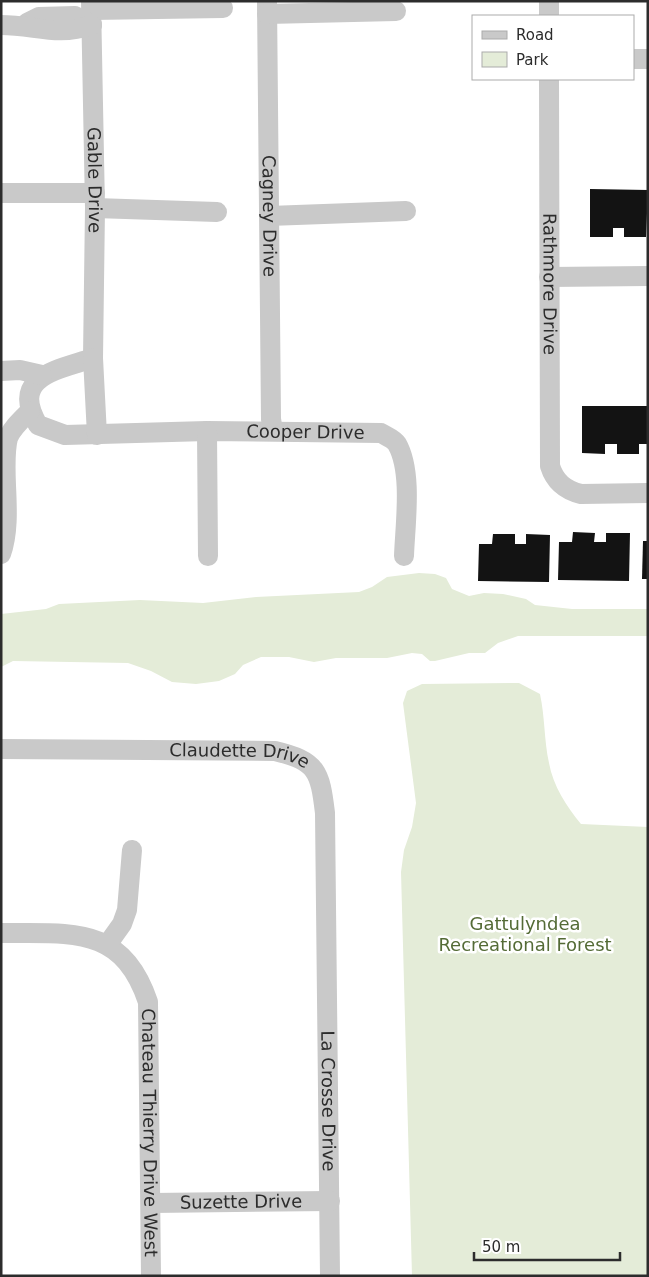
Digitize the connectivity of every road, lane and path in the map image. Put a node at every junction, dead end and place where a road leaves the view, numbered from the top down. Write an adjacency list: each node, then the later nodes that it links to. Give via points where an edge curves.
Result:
1 (549, 1): 6 (street)
2 (222, 8): 5 (street)
3 (267, 8): 4 (street); 15 (street, Cagney Drive)
4 (396, 11)
5 (92, 12): 7 (street, via 39,17 23,25); 12 (street, Gable Drive)
6 (549, 15)
7 (1, 25)
8 (634, 59): 9 (street)
9 (648, 59)
10 (549, 80): 16 (street, Rathmore Drive)
11 (1, 193): 12 (street)
12 (95, 200): 14 (street); 18 (street, Gable Drive)
13 (406, 211): 15 (street)
14 (217, 212)
15 (269, 216): 23 (street, Cagney Drive)
16 (549, 276): 17 (street); 25 (street, Rathmore Drive, via 550,466 553,476 561,485 581,494)
17 (648, 276)
18 (94, 358): 20 (street); 24 (street, Gable Drive)
19 (1, 371): 20 (street, via 20,370)
20 (42, 376): 21 (street, via 29,392)
21 (30, 411): 24 (street, via 38,425 65,435); 26 (street, via 8,439 4,459 7,527)
22 (207, 431): 23 (street, Cooper Drive); 24 (street, Cooper Drive); 27 (street)
23 (273, 431): 28 (street, Cooper Drive, via 381,433 396,442 403,459 406,487)
24 (97, 435)
25 (648, 494)
26 (1, 554)
27 (208, 556)
28 (404, 556)
29 (1, 749): 31 (street, Claudette Drive, via 275,751 300,757 311,765 322,788)
30 (132, 850): 33 (street, via 126,910 122,924)
31 (328, 927): 34 (street, La Crosse Drive)
32 (1, 933): 33 (street, Chateau Thierry Drive West, via 68,934 92,938)
33 (107, 945): 35 (street, Chateau Thierry Drive West, via 132,965 148,1002)
34 (330, 1201): 35 (street, Suzette Drive); 37 (street, La Crosse Drive)
35 (152, 1203): 36 (street, Chateau Thierry Drive West)
36 (151, 1276)
37 (330, 1276)

